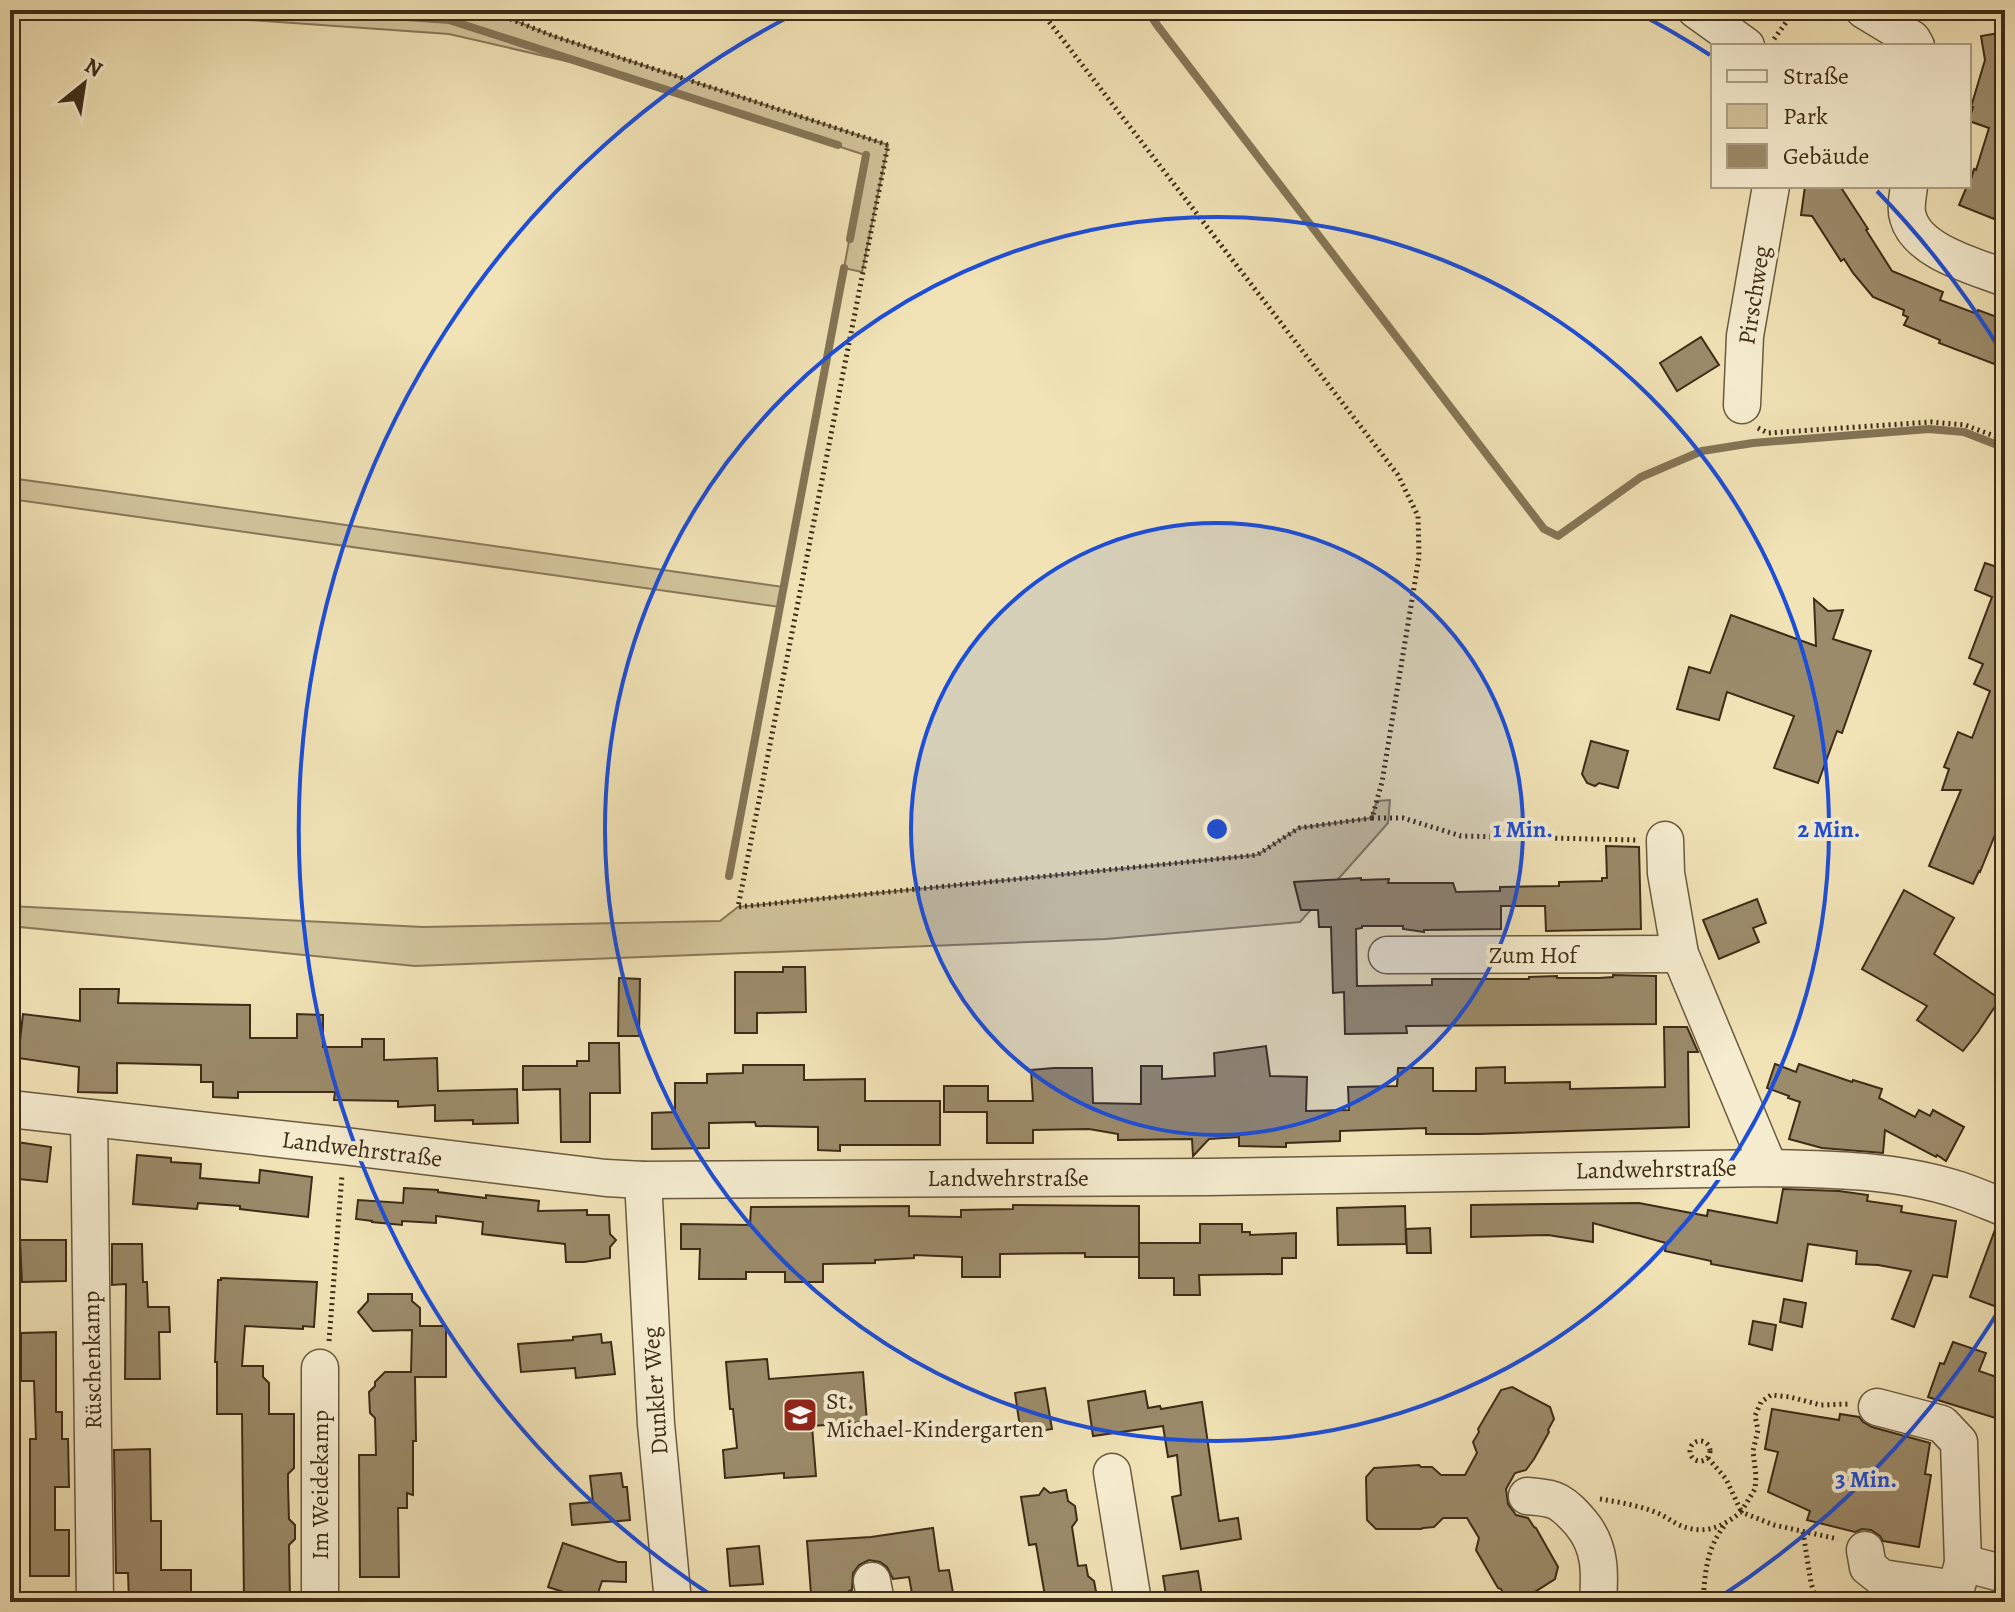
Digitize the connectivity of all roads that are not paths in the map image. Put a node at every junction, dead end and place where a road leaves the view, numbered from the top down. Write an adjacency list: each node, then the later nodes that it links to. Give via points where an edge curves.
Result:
1 (1696, 10): 3 (street)
2 (1864, 10): 4 (street)
3 (1743, 44)
4 (1915, 44)
5 (1771, 188): 8 (street, Pirschweg, via 1745,336)
6 (1909, 188): 7 (street, via 1907,216 1917,236 1940,252)
7 (2005, 278)
8 (1742, 405)
9 (1665, 840): 10 (street)
10 (1680, 954): 11 (street, Zum Hof); 14 (street)
11 (1387, 955)
12 (10, 1109): 13 (street, Landwehrstraße)
13 (89, 1118): 15 (street, Landwehrstraße); 24 (street, Rüschenkamp)
14 (1769, 1168): 15 (street, Landwehrstraße); 16 (street, Landwehrstraße, via 1908,1177)
15 (643, 1180): 26 (street, Dunkler Weg, via 656,1424)
16 (2005, 1208)
17 (320, 1368): 25 (street, Im Weidekamp)
18 (1877, 1407): 22 (street, via 1942,1424 1959,1442)
19 (1112, 1472): 27 (street)
20 (1541, 1498): 28 (street, via 1571,1512 1593,1540 1599,1562)
21 (1865, 1550): 22 (street, via 1868,1567 1882,1578 1956,1589)
22 (1963, 1563): 23 (street)
23 (2005, 1574)
24 (95, 1602)
25 (320, 1602)
26 (673, 1602)
27 (1133, 1602)
28 (1598, 1602)

